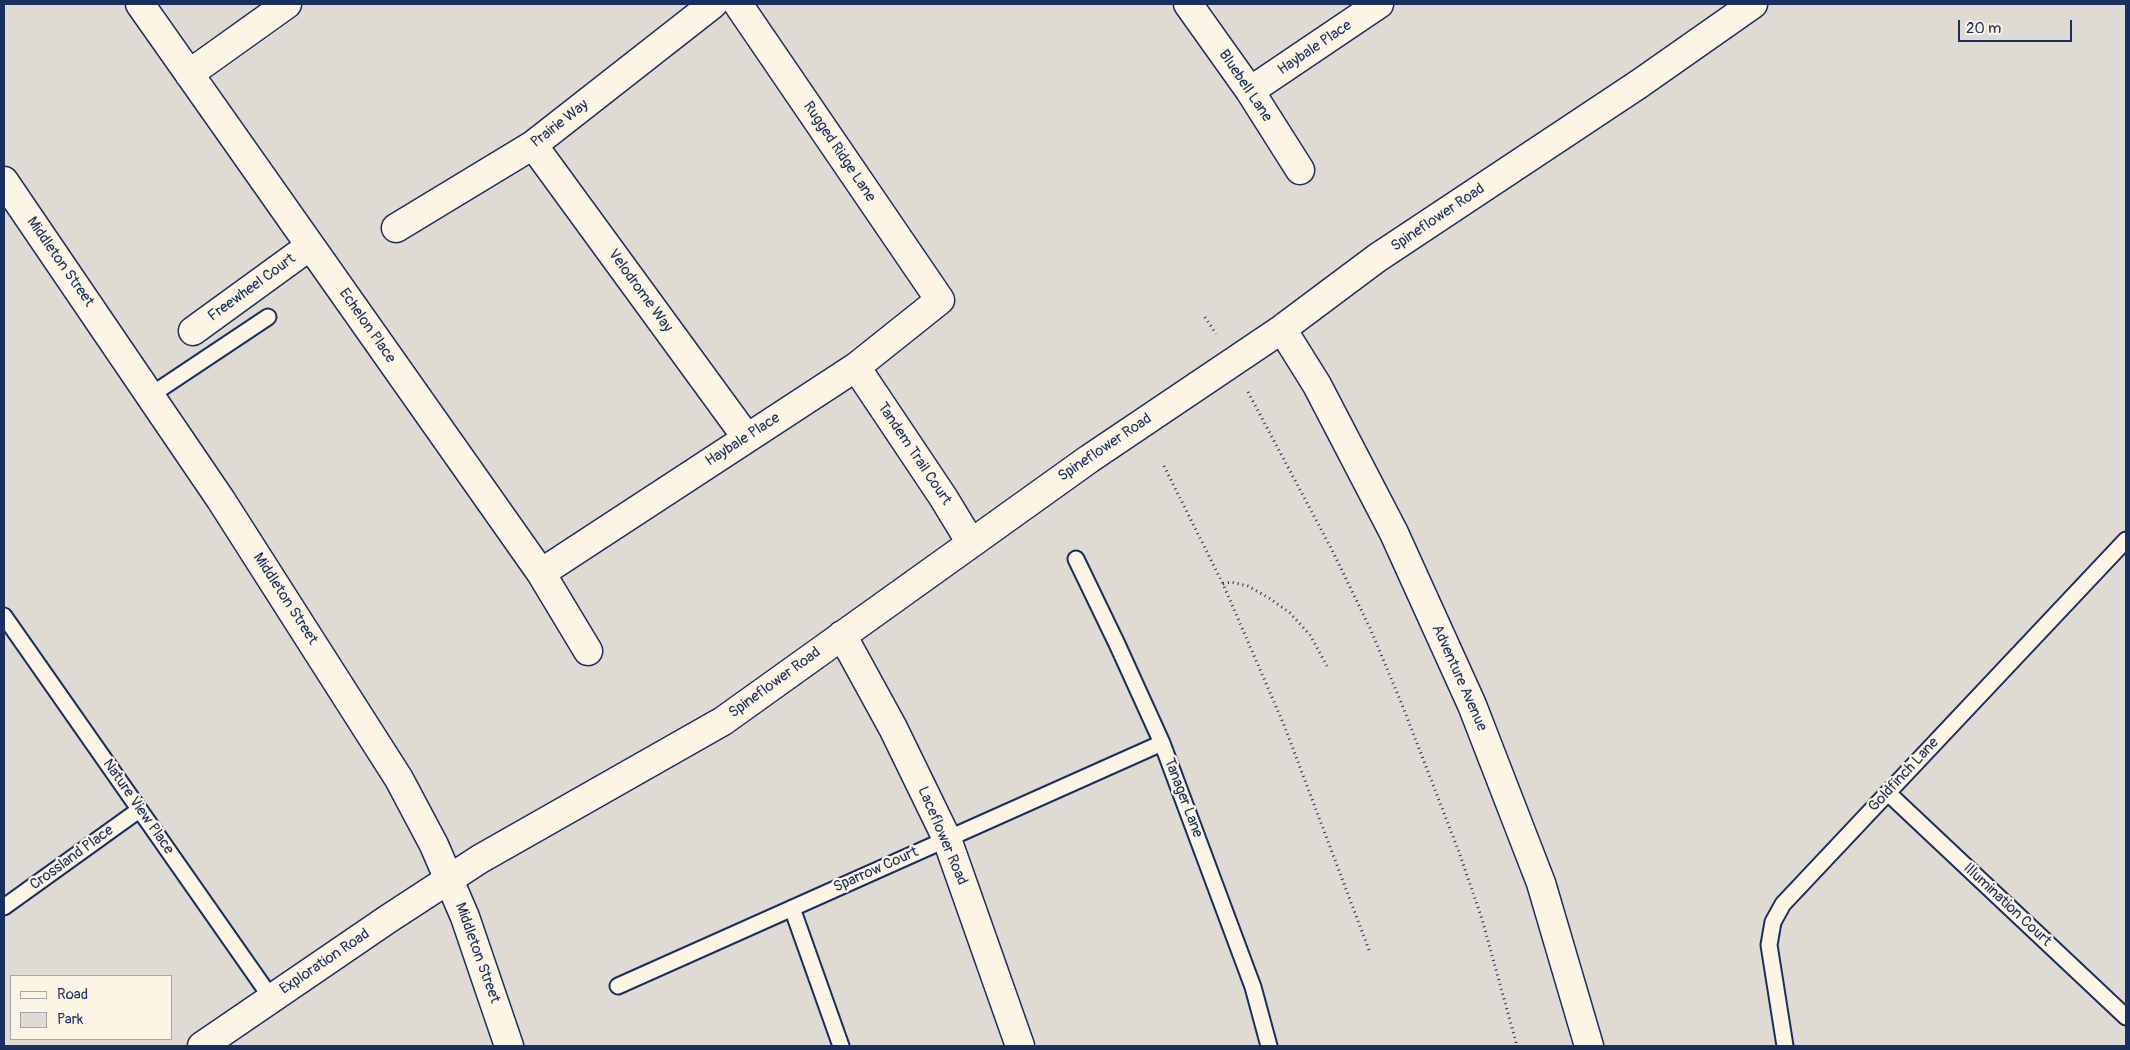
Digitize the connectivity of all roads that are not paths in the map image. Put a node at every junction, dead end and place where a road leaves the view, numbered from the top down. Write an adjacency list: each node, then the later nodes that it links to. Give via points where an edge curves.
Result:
1 (140, 4): 8 (street, Echelon Place)
2 (287, 4): 8 (street)
3 (714, 4): 10 (street, Prairie Way)
4 (738, 4): 15 (street, Rugged Ridge Lane)
5 (1188, 4): 9 (street, Bluebell Lane)
6 (1379, 4): 9 (street, Haybale Place)
7 (1753, 4): 17 (street, Spineflower Road, via 1378,258)
8 (189, 74): 14 (street, Echelon Place)
9 (1250, 91): 11 (street, Bluebell Lane)
10 (533, 145): 13 (street, Prairie Way); 21 (street, Velodrome Way)
11 (1300, 170)
12 (4, 181): 20 (street, Middleton Street)
13 (396, 228)
14 (310, 246): 18 (street, Freewheel Court); 25 (street, Echelon Place)
15 (940, 300): 19 (street, Haybale Place)
16 (268, 317): 20 (lane)
17 (1282, 329): 23 (street, Spineflower Road, via 1089,458); 44 (street, Adventure Avenue, via 1317,385 1394,533 1472,705 1542,883)
18 (193, 331)
19 (856, 367): 21 (street, Haybale Place); 23 (street, Tandem Trail Court)
20 (151, 395): 33 (street, Middleton Street, via 399,779)
21 (747, 438): 25 (street, Haybale Place)
22 (2126, 540): 30 (lane, Goldfinch Lane)
23 (971, 543): 27 (street, Spineflower Road)
24 (1076, 559): 29 (lane, Tanager Lane)
25 (541, 573): 28 (street, Echelon Place)
26 (4, 616): 31 (lane, Nature View Place)
27 (842, 635): 32 (street, Laceflower Road, via 893,728); 33 (street, Spineflower Road, via 723,721)
28 (588, 651)
29 (1162, 743): 32 (lane, Sparrow Court); 43 (lane, Tanager Lane, via 1252,987)
30 (1888, 793): 38 (lane, Illumination Court); 45 (lane, Goldfinch Lane, via 1788,899 1773,922 1769,945)
31 (139, 810): 34 (lane, Crossland Place); 37 (lane, Nature View Place)
32 (947, 839): 35 (lane, Sparrow Court); 42 (street, Laceflower Road)
33 (449, 879): 37 (street, Exploration Road); 40 (street, Middleton Street)
34 (4, 907)
35 (792, 908): 36 (lane, Sparrow Court); 41 (lane)
36 (618, 986)
37 (272, 998): 39 (street, Exploration Road)
38 (2126, 1017)
39 (202, 1046)
40 (509, 1046)
41 (841, 1046)
42 (1020, 1046)
43 (1269, 1046)
44 (1589, 1046)
45 (1785, 1046)

